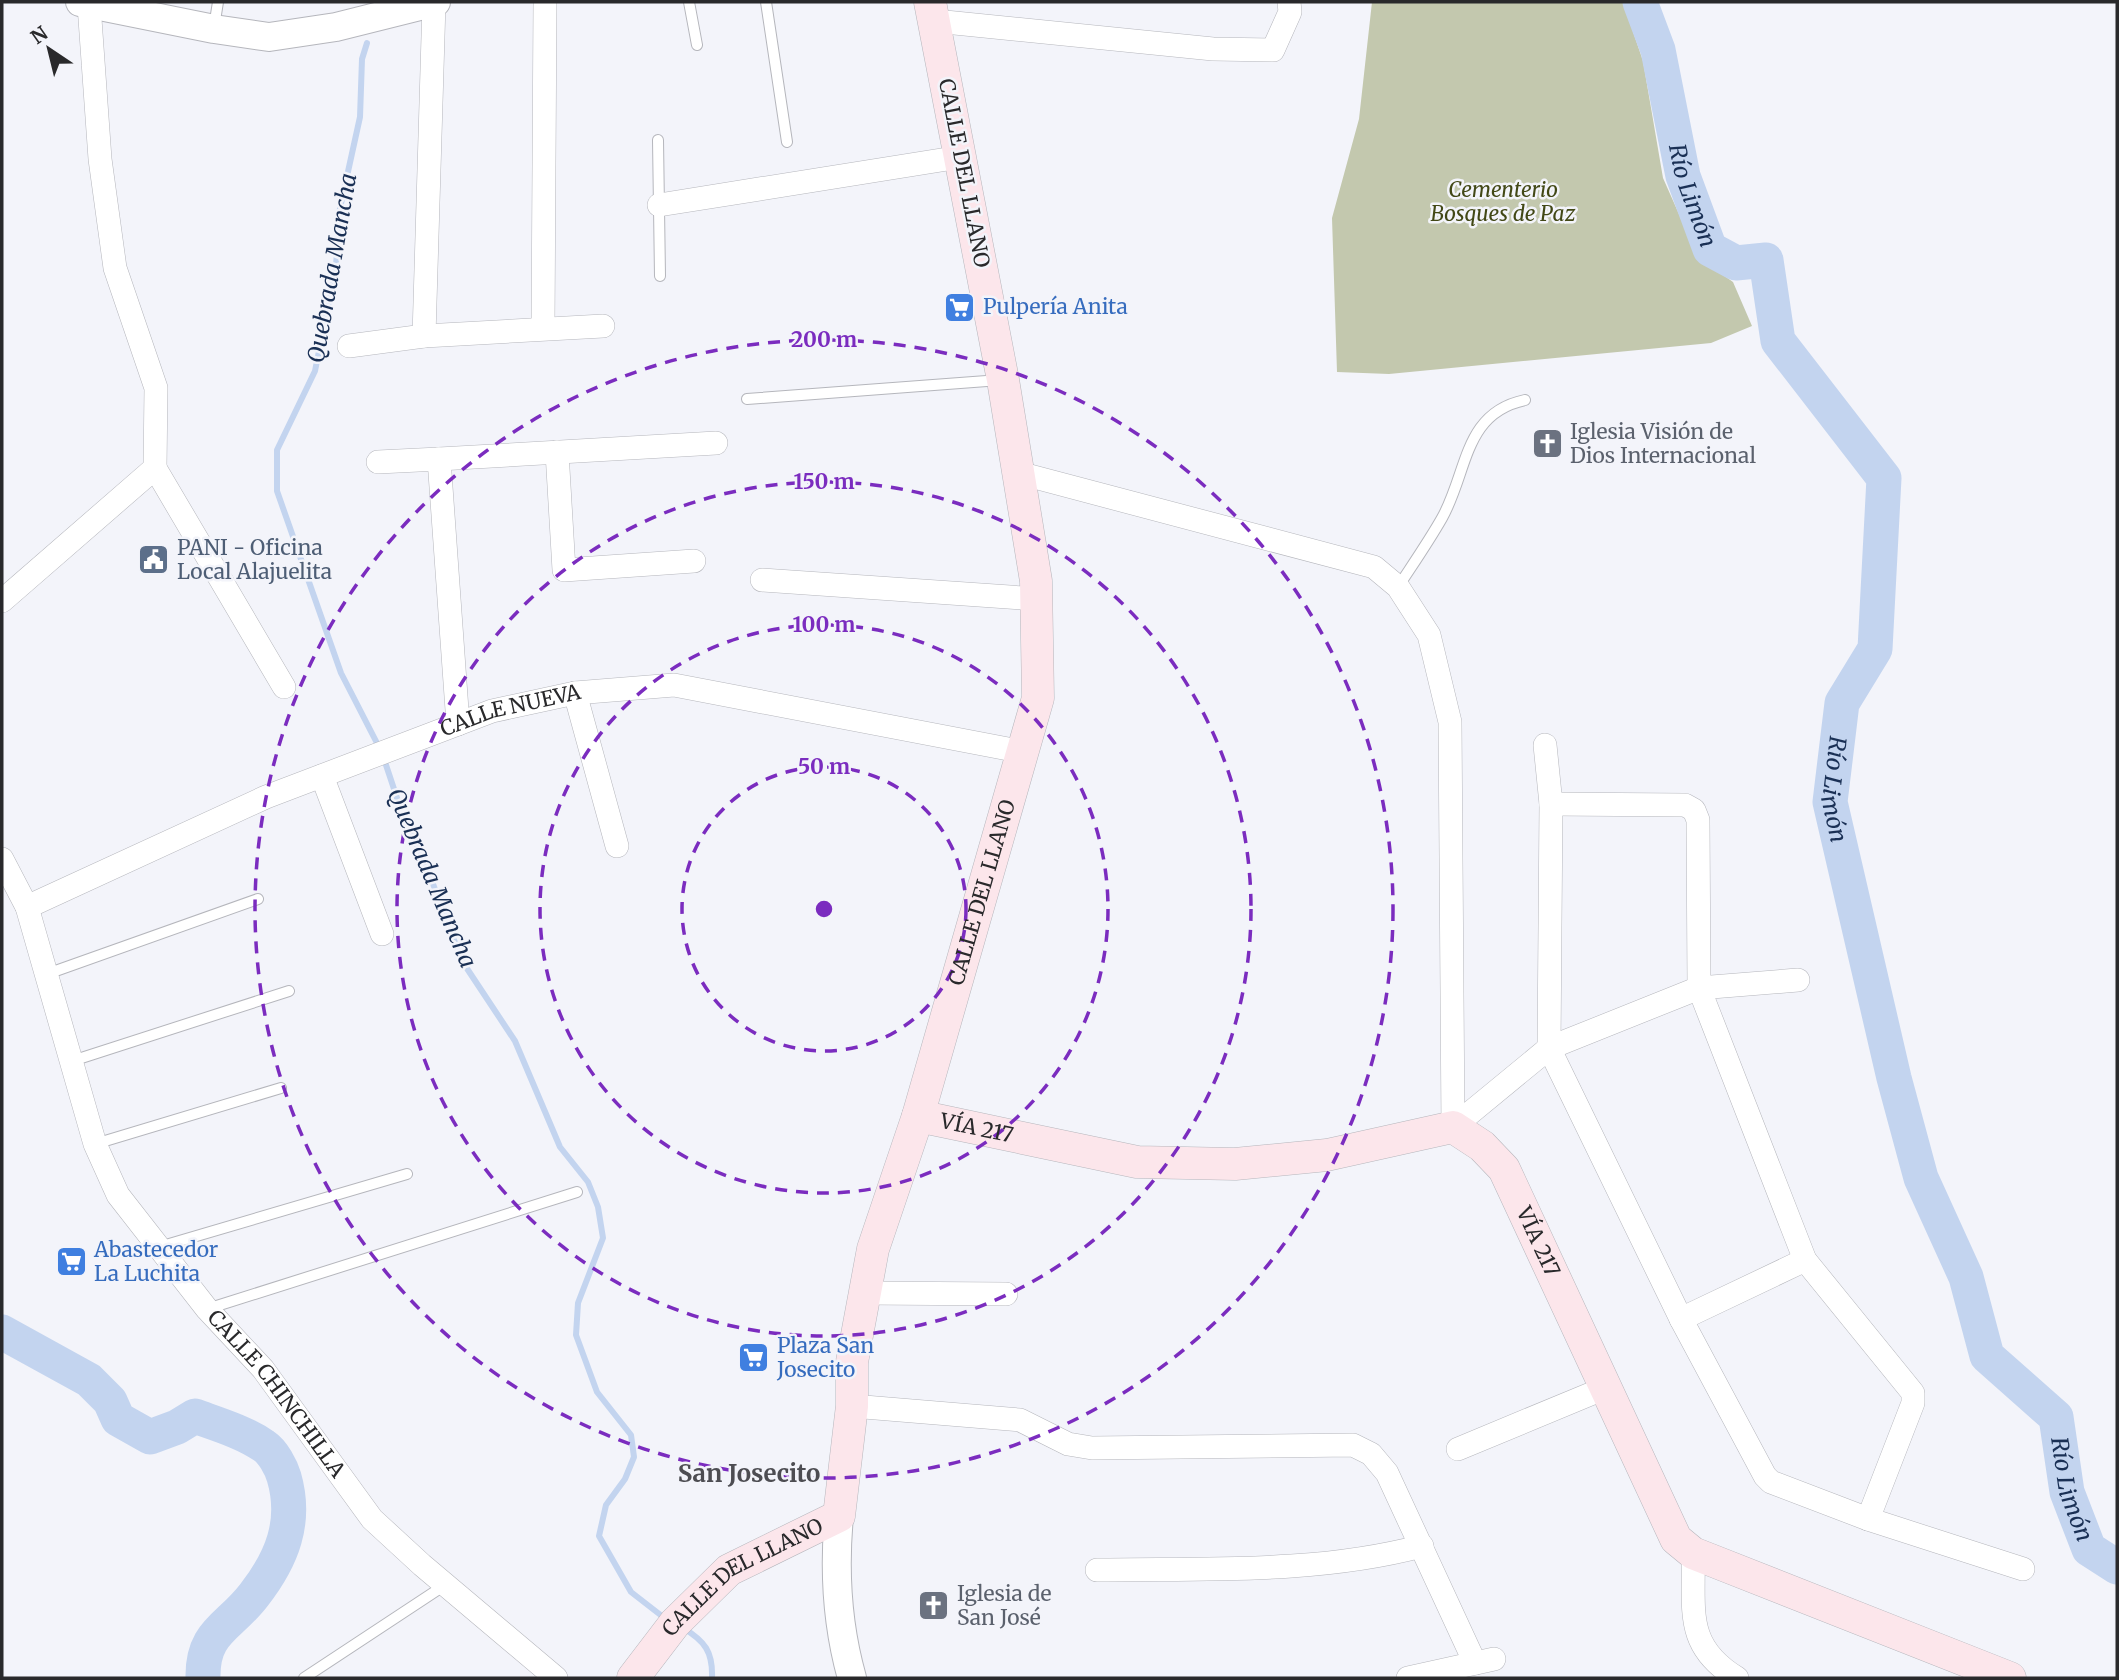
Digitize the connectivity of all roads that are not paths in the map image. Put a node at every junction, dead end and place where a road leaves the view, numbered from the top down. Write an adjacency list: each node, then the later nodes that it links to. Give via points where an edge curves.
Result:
1 (435, 2): 8 (street, via 336,27 269,37); 17 (street)
2 (545, 2): 16 (street)
3 (689, 2): 9 (lane)
4 (766, 2): 11 (lane)
5 (1289, 2): 7 (street, via 1290,12 1273,50 1213,49)
6 (85, 3): 8 (street); 26 (street, via 115,268 156,388)
7 (932, 11): 12 (main road, CALLE DEL LLANO)
8 (216, 15)
9 (697, 44)
10 (658, 140): 13 (lane)
11 (787, 142)
12 (960, 157): 13 (street); 19 (main road, CALLE DEL LLANO)
13 (659, 205): 14 (lane)
14 (660, 276)
15 (603, 326): 16 (street)
16 (543, 328): 17 (street)
17 (424, 336): 18 (street)
18 (349, 346)
19 (1003, 380): 20 (lane); 27 (main road, CALLE DEL LLANO)
20 (747, 399)
21 (1525, 400): 30 (lane, via 1504,404 1483,423 1443,516)
22 (716, 443): 23 (street)
23 (557, 452): 24 (street); 28 (street, via 564,570)
24 (439, 459): 25 (street); 35 (street)
25 (377, 462)
26 (155, 468): 32 (street); 33 (street)
27 (1019, 473): 30 (street, via 1374,567); 31 (main road, CALLE DEL LLANO)
28 (694, 561)
29 (762, 580): 31 (street)
30 (1398, 587): 53 (street, via 1429,635 1450,722)
31 (1038, 598): 37 (main road, CALLE DEL LLANO, via 1038,698)
32 (2, 601)
33 (284, 687)
34 (575, 693): 35 (street, CALLE NUEVA, via 492,711); 37 (street, CALLE NUEVA, via 674,685); 40 (street)
35 (458, 724): 38 (street, CALLE NUEVA)
36 (1545, 745): 39 (street)
37 (1024, 752): 52 (main road, CALLE DEL LLANO)
38 (322, 776): 43 (street, CALLE NUEVA); 44 (street)
39 (1551, 804): 47 (street, via 1685,804 1694,810 1698,820); 49 (street)
40 (617, 846)
41 (2, 859): 43 (street, CALLE CHINCHILLA)
42 (258, 898): 45 (lane)
43 (27, 906): 45 (street, CALLE CHINCHILLA)
44 (382, 934)
45 (47, 974): 50 (street, CALLE CHINCHILLA)
46 (1798, 980): 47 (street)
47 (1699, 988): 49 (street); 58 (street)
48 (289, 991): 50 (lane)
49 (1549, 1048): 53 (street); 62 (street)
50 (72, 1061): 54 (street, CALLE CHINCHILLA)
51 (281, 1087): 54 (lane)
52 (918, 1116): 53 (main road, VÍA 217, via 1137,1162 1235,1164 1327,1155); 59 (main road, CALLE DEL LLANO, via 873,1250)
53 (1453, 1127): 63 (main road, VÍA 217, via 1482,1146 1504,1170)
54 (95, 1144): 57 (street, CALLE CHINCHILLA, via 118,1195)
55 (407, 1174): 57 (lane)
56 (577, 1192): 61 (lane)
57 (156, 1247): 61 (street, CALLE CHINCHILLA)
58 (1805, 1260): 62 (street); 67 (street, via 1913,1392 1913,1403)
59 (865, 1293): 60 (street); 64 (main road, CALLE DEL LLANO, via 852,1362)
60 (1006, 1294)
61 (207, 1309): 72 (street, CALLE CHINCHILLA, via 263,1369 372,1519)
62 (1681, 1319): 67 (street, via 1771,1482)
63 (1605, 1388): 65 (street); 69 (main road, VÍA 217, via 1676,1539)
64 (852, 1406): 66 (main road, CALLE DEL LLANO); 68 (street, via 1020,1420 1068,1444 1092,1447 1353,1445 1371,1454 1387,1473)
65 (1458, 1449)
66 (839, 1516): 75 (main road, CALLE DEL LLANO, via 729,1570 675,1623); 76 (street, via 835,1567)
67 (1868, 1519): 70 (street)
68 (1422, 1546): 71 (street, via 1376,1559 1316,1565); 77 (street, via 1485,1661)
69 (1693, 1553): 78 (street, via 1696,1634 1715,1665); 79 (main road, VÍA 217)
70 (2023, 1569)
71 (1097, 1570)
72 (445, 1585): 73 (lane); 74 (street, CALLE CHINCHILLA)
73 (304, 1678)
74 (555, 1678)
75 (633, 1678)
76 (852, 1678)
77 (1408, 1678)
78 (1737, 1678)
79 (2010, 1678)

